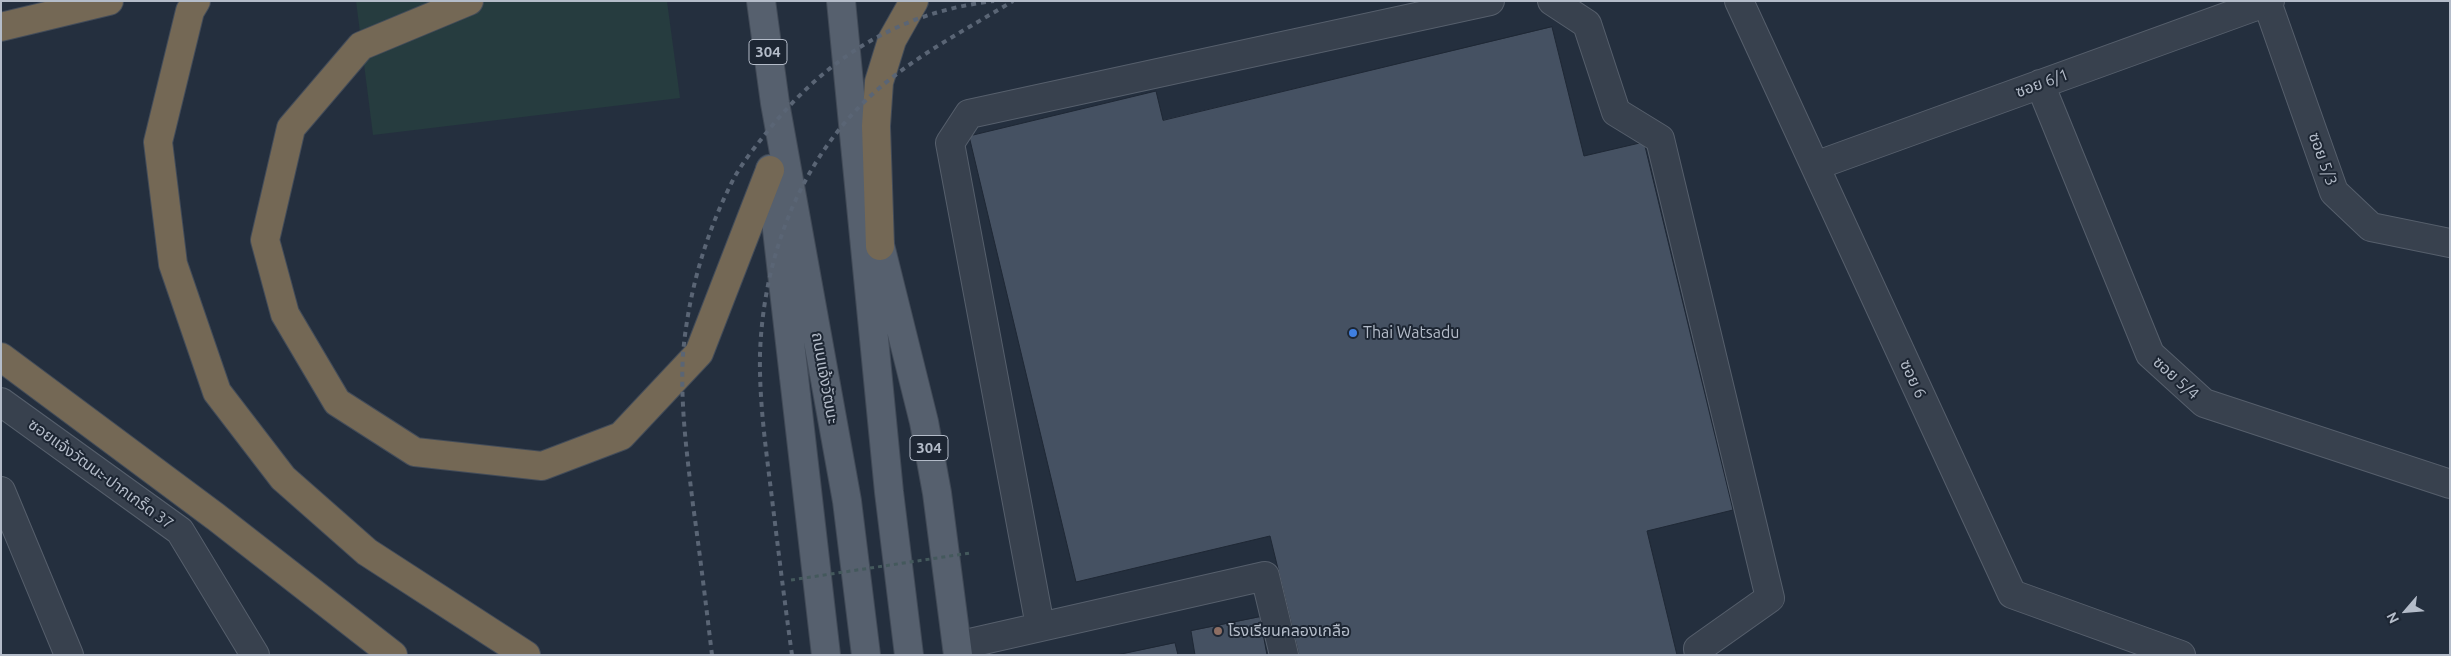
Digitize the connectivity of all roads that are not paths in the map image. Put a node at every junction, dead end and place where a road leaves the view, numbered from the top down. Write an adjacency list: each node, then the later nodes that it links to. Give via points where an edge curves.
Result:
1 (109, 1): 11 (highway)
2 (196, 1): 28 (highway, via 190,12 158,142 172,264 217,392 282,478 367,552)
3 (469, 1): 16 (highway, via 361,46 291,128 265,240 285,314 337,402 415,452 542,466 621,436 699,353)
4 (761, 1): 13 (main road, ถนนแจ้งวัฒนะ / 304)
5 (840, 1): 14 (main road, 304)
6 (914, 1): 18 (highway, via 892,40 879,82 876,126)
7 (1490, 1): 23 (street, via 969,114 950,143)
8 (1552, 1): 33 (street, via 1587,24 1616,112 1660,139 1770,598 1698,649)
9 (1739, 1): 15 (street, ซอย 6)
10 (2269, 2): 12 (street, ซอย 6/1); 17 (street, ซอย 5/3, via 2334,192 2371,227)
11 (1, 27)
12 (2040, 84): 15 (street, ซอย 6/1); 21 (street, ซอย 5/4, via 2150,354 2204,403)
13 (775, 103): 16 (main road, ถนนแจ้งวัฒนะ / 304); 30 (main road, ถนนแจ้งวัฒนะ, via 846,501)
14 (855, 146): 18 (main road, 304); 31 (main road, via 889,492)
15 (1815, 166): 34 (street, ซอย 6, via 2012,594)
16 (770, 170): 29 (main road, ถนนแจ้งวัฒนะ / 304)
17 (2450, 243)
18 (880, 246): 24 (main road, 304, via 926,431)
19 (1, 357): 27 (highway, via 208,511)
20 (1, 402): 26 (street, ซอยแจ้งวัฒนะ-ปากเกร็ด 37, via 180,531)
21 (2450, 484)
22 (1, 491): 25 (street)
23 (1040, 626): 24 (street); 32 (street, via 1265,576)
24 (957, 650)
25 (69, 655)
26 (255, 655)
27 (393, 655)
28 (526, 655)
29 (826, 655)
30 (866, 655)
31 (909, 655)
32 (1284, 655)
33 (1700, 655)
34 (2181, 655)

